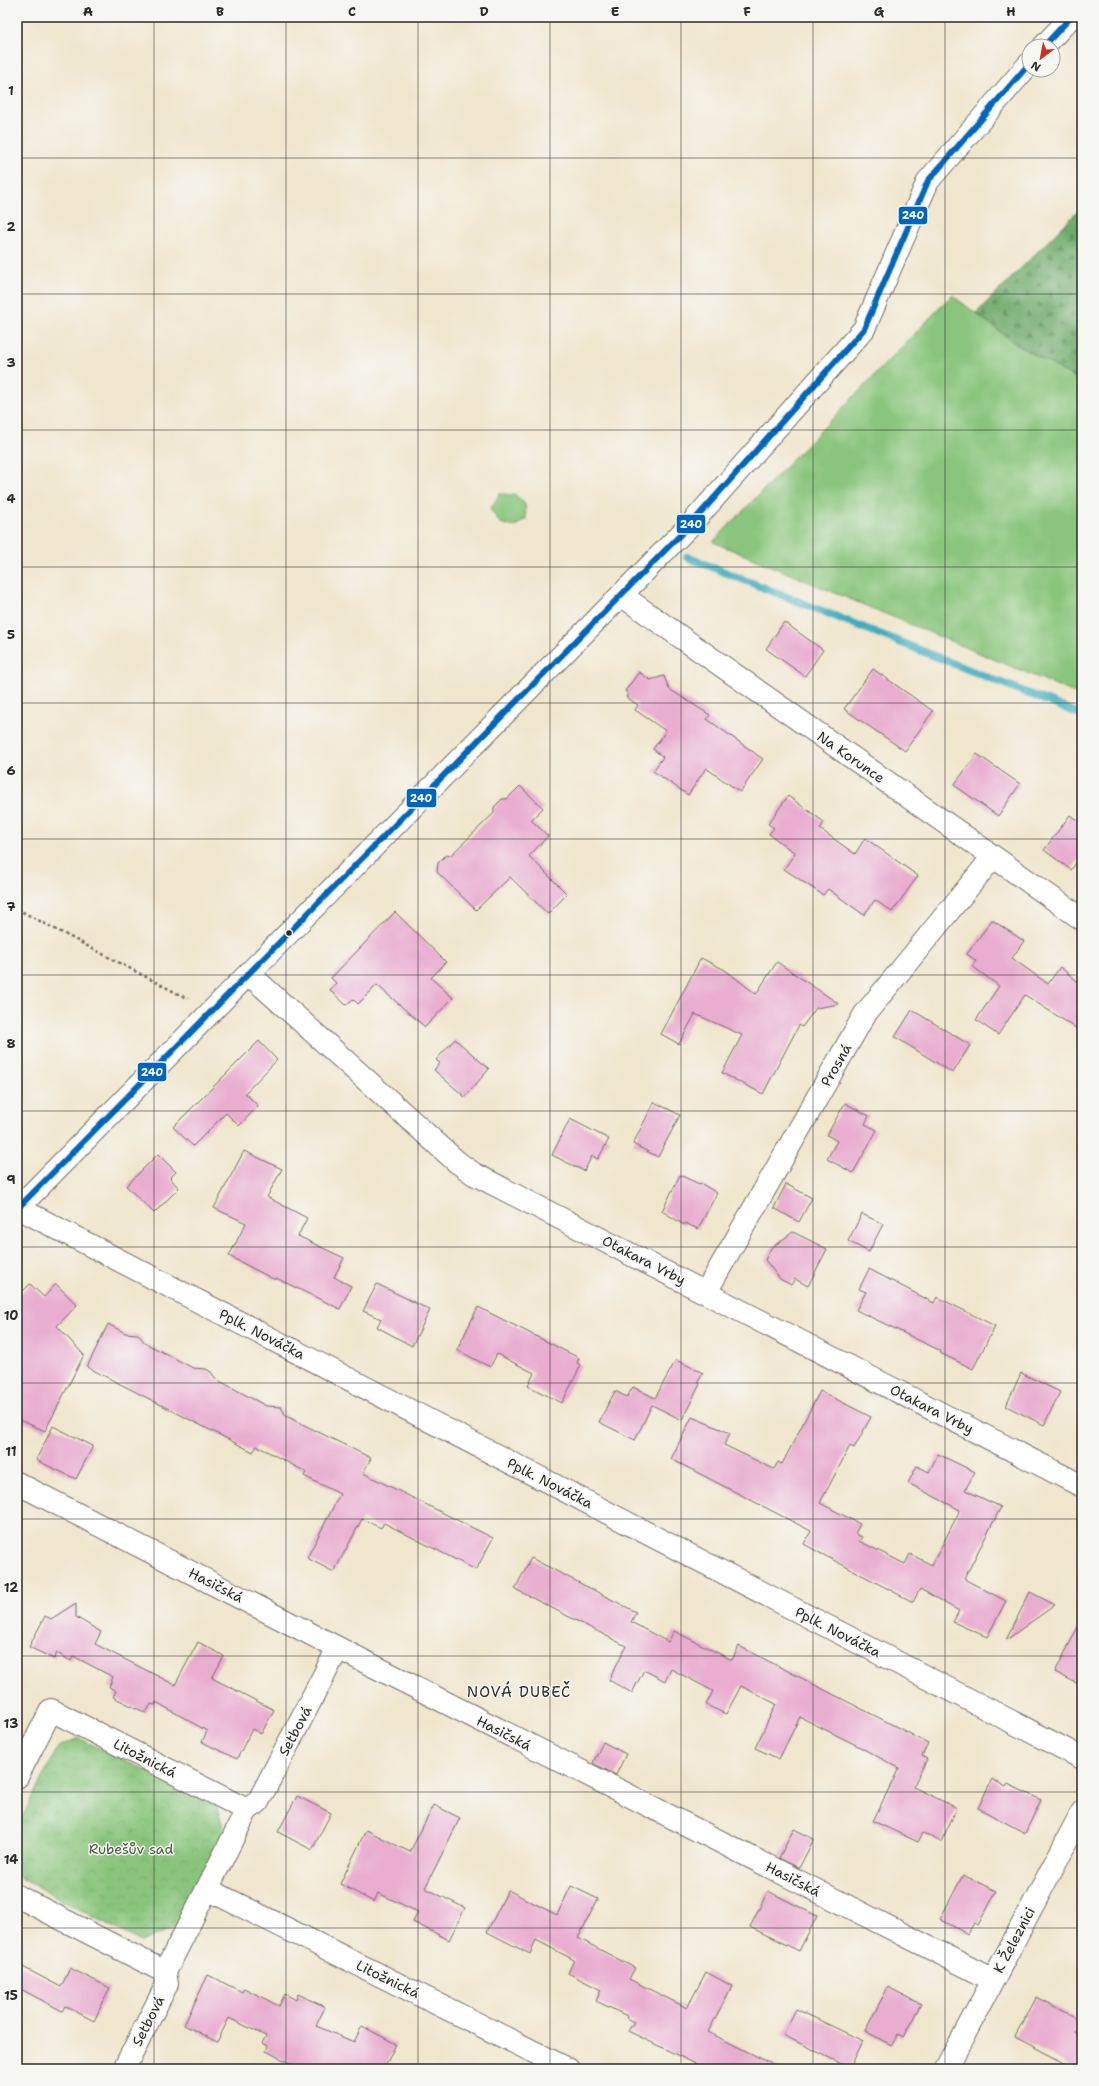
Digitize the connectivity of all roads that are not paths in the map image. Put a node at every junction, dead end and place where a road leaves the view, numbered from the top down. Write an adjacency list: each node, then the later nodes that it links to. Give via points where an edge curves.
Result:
1 (1071, 17): 2 (street)
2 (1051, 38)
3 (1021, 73): 4 (street, via 928,180 864,329 691,524)
4 (621, 595): 5 (street, Na Korunce); 7 (street)
5 (993, 857): 6 (street, Na Korunce); 9 (street, Prosná, via 865,1014)
6 (1082, 919)
7 (249, 974): 8 (street); 9 (street, Otakara Vrby, via 457,1162 474,1174)
8 (18, 1209): 13 (street, Pplk. Nováčka)
9 (706, 1292): 11 (street, Otakara Vrby)
10 (17, 1483): 12 (street, Hasičská)
11 (1082, 1486)
12 (338, 1648): 15 (street, Setbová, via 258,1802); 20 (street, Hasičská)
13 (1082, 1758)
14 (17, 1777): 15 (street, Litožnická, via 52,1710)
15 (247, 1810): 17 (street)
16 (1082, 1812): 20 (street, K Železnici)
17 (207, 1889): 19 (street); 22 (street, Litožnická)
18 (17, 1896): 19 (street)
19 (165, 1972): 21 (street, Setbová, via 167,1984)
20 (993, 1980): 23 (street, K Železnici)
21 (124, 2069)
22 (568, 2069)
23 (946, 2069)

